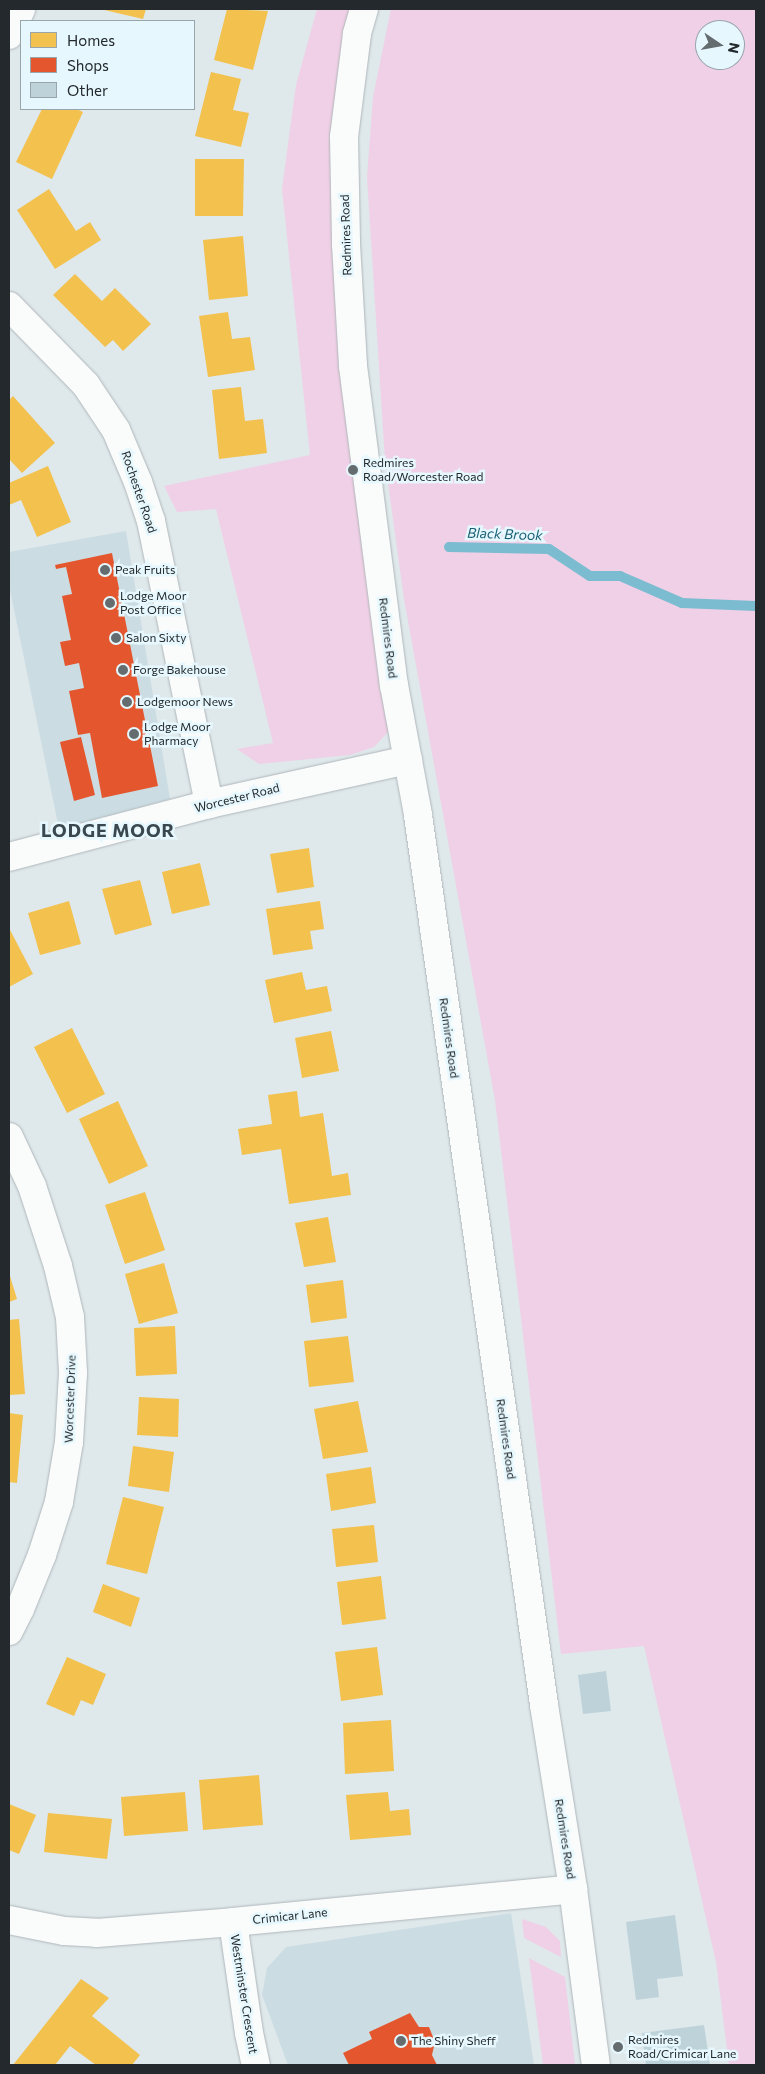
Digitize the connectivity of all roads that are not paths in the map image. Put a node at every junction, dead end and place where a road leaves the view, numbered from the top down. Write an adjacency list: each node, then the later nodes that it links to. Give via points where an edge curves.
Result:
1 (21, 9): 3 (street)
2 (364, 9): 5 (street, Redmires Road, via 357,34 344,137 346,253 353,366 394,685)
3 (9, 35)
4 (9, 306): 6 (street, Rochester Road, via 86,386 116,430 138,482 151,521)
5 (408, 760): 6 (street, Worcester Road); 10 (street, Redmires Road)
6 (209, 804): 7 (street, Worcester Road)
7 (9, 857)
8 (9, 1137): 9 (street, Worcester Drive, via 32,1186 58,1266 70,1317 73,1374 69,1442 59,1502 42,1555)
9 (9, 1631)
10 (573, 1889): 12 (street, Crimicar Lane); 14 (street, Redmires Road)
11 (9, 1920): 12 (street, Crimicar Lane, via 64,1931 97,1933)
12 (233, 1922): 13 (street, Westminster Crescent)
13 (256, 2065)
14 (596, 2065)

